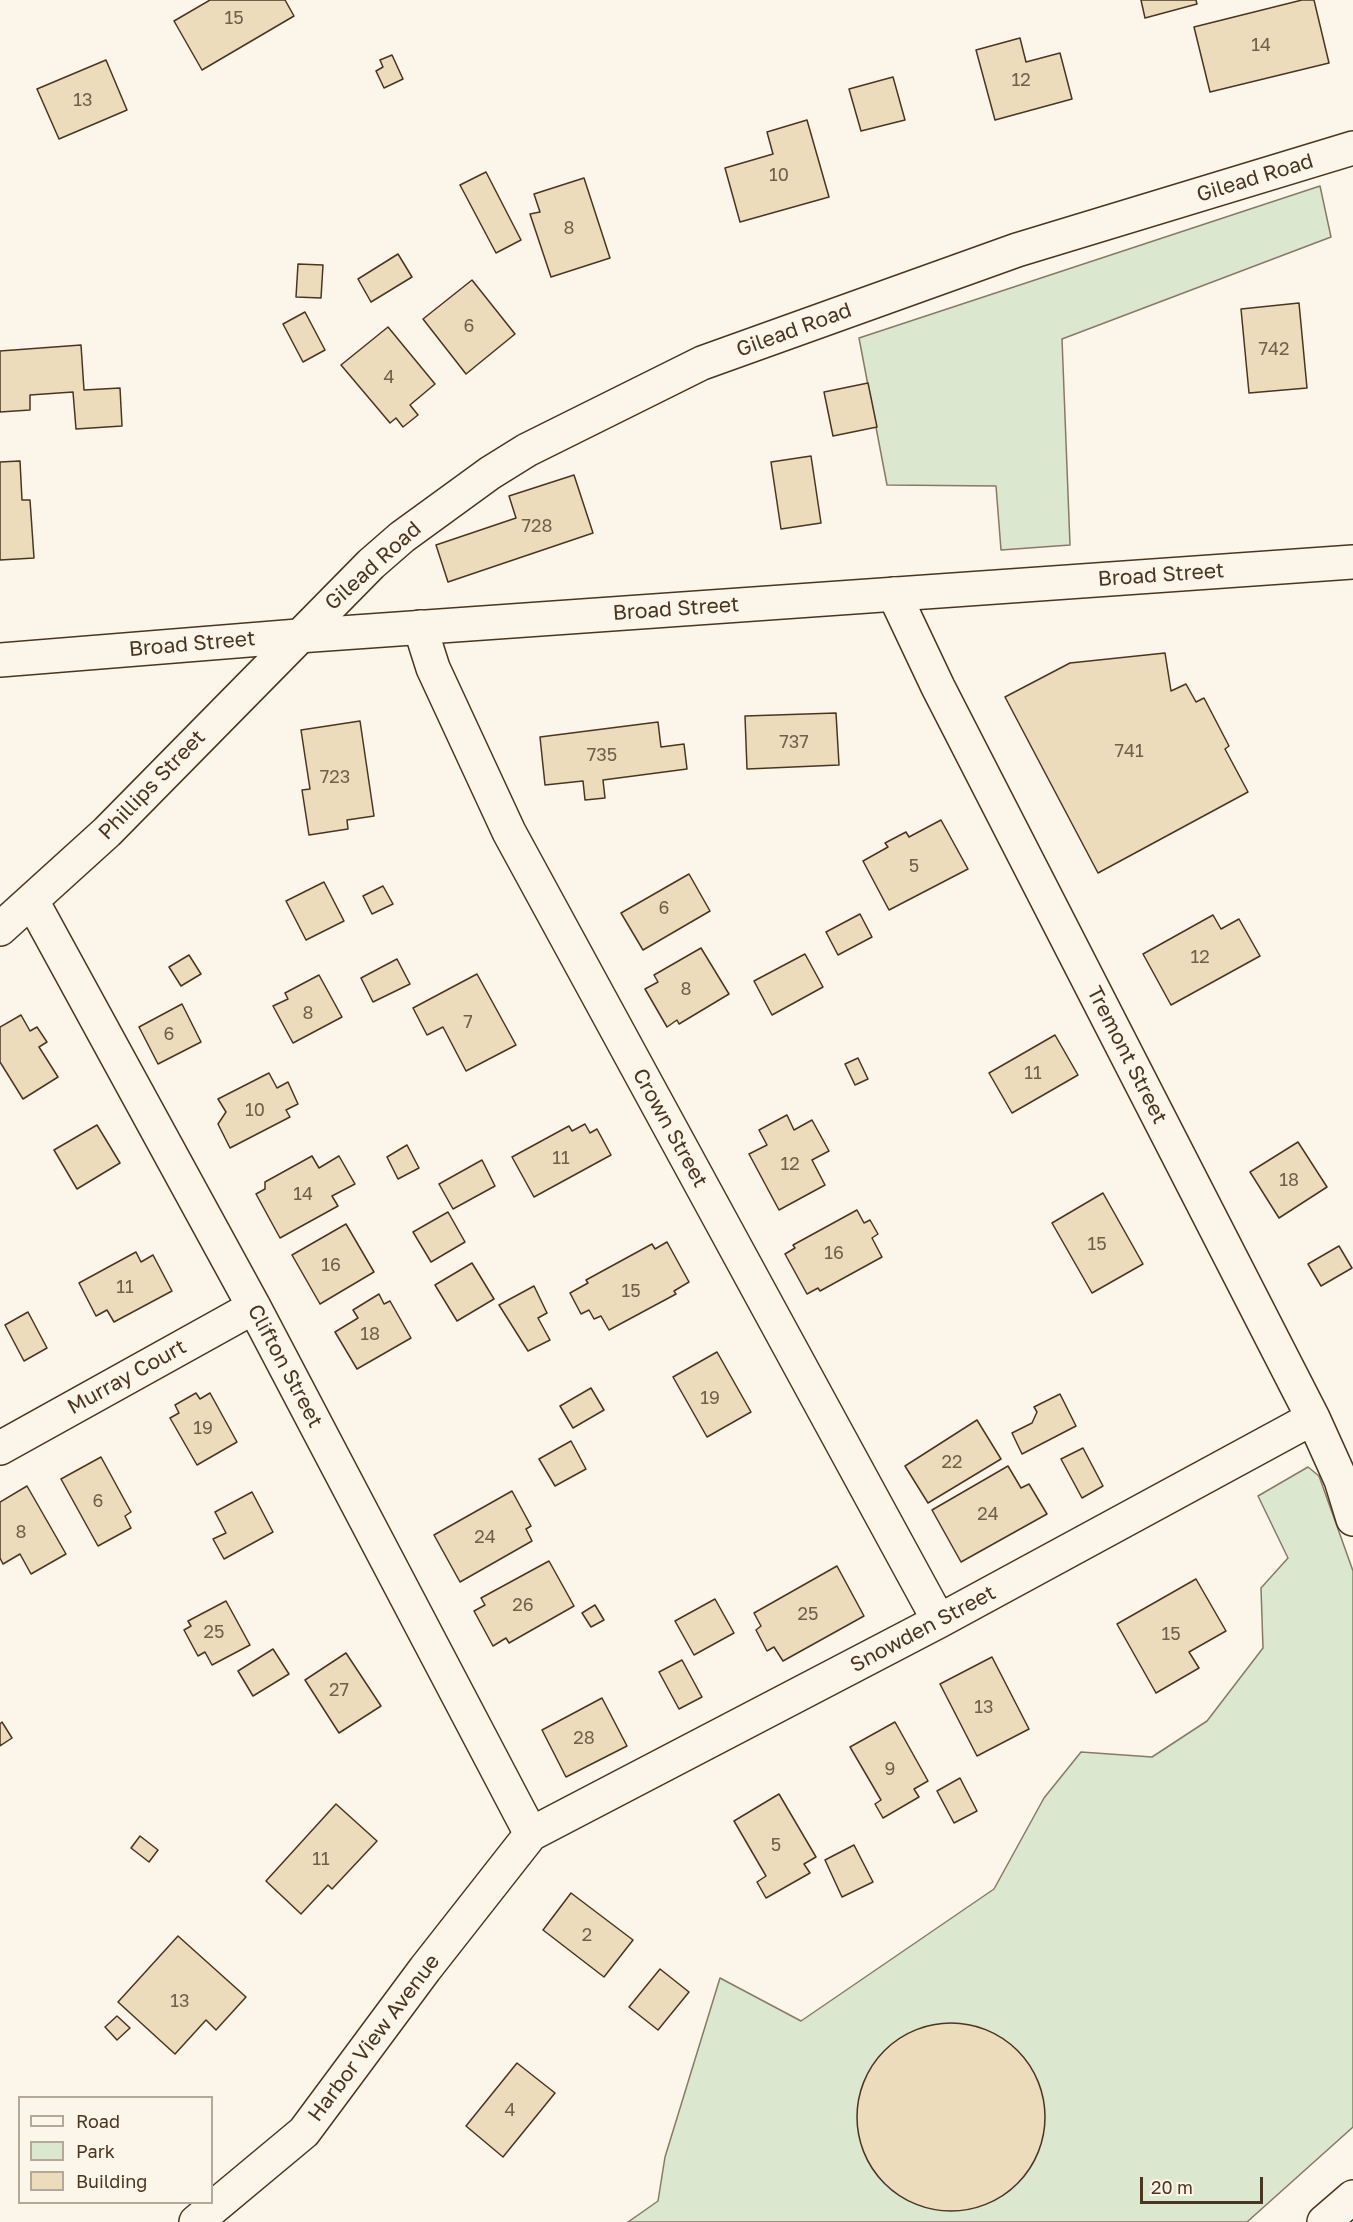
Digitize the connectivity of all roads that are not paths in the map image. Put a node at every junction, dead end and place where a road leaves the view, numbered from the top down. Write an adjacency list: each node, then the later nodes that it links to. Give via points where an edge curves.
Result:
1 (1353, 148): 5 (main road, Gilead Road, via 1017,250 702,363 610,406 490,473 402,537)
2 (1353, 562): 3 (main road, Broad Street)
3 (894, 594): 4 (main road, Broad Street); 10 (main road, Tremont Street)
4 (420, 627): 5 (main road, Broad Street); 13 (main road, Crown Street, via 434,668 509,832)
5 (298, 636): 6 (main road, Broad Street); 7 (main road, Phillips Street, via 107,832)
6 (0, 660)
7 (32, 901): 8 (main road, Phillips Street); 9 (main road, Clifton Street)
8 (0, 929)
9 (254, 1307): 11 (main road, Murray Court); 14 (main road, Clifton Street)
10 (1313, 1418): 12 (main road, Tremont Street, via 1341,1480); 13 (main road, Snowden Street)
11 (0, 1448)
12 (1353, 1519)
13 (939, 1621): 14 (main road, Snowden Street)
14 (531, 1834): 16 (main road, Harbor View Avenue, via 303,2132)
15 (1353, 2197): 17 (main road)
16 (196, 2222)
17 (1324, 2222)

